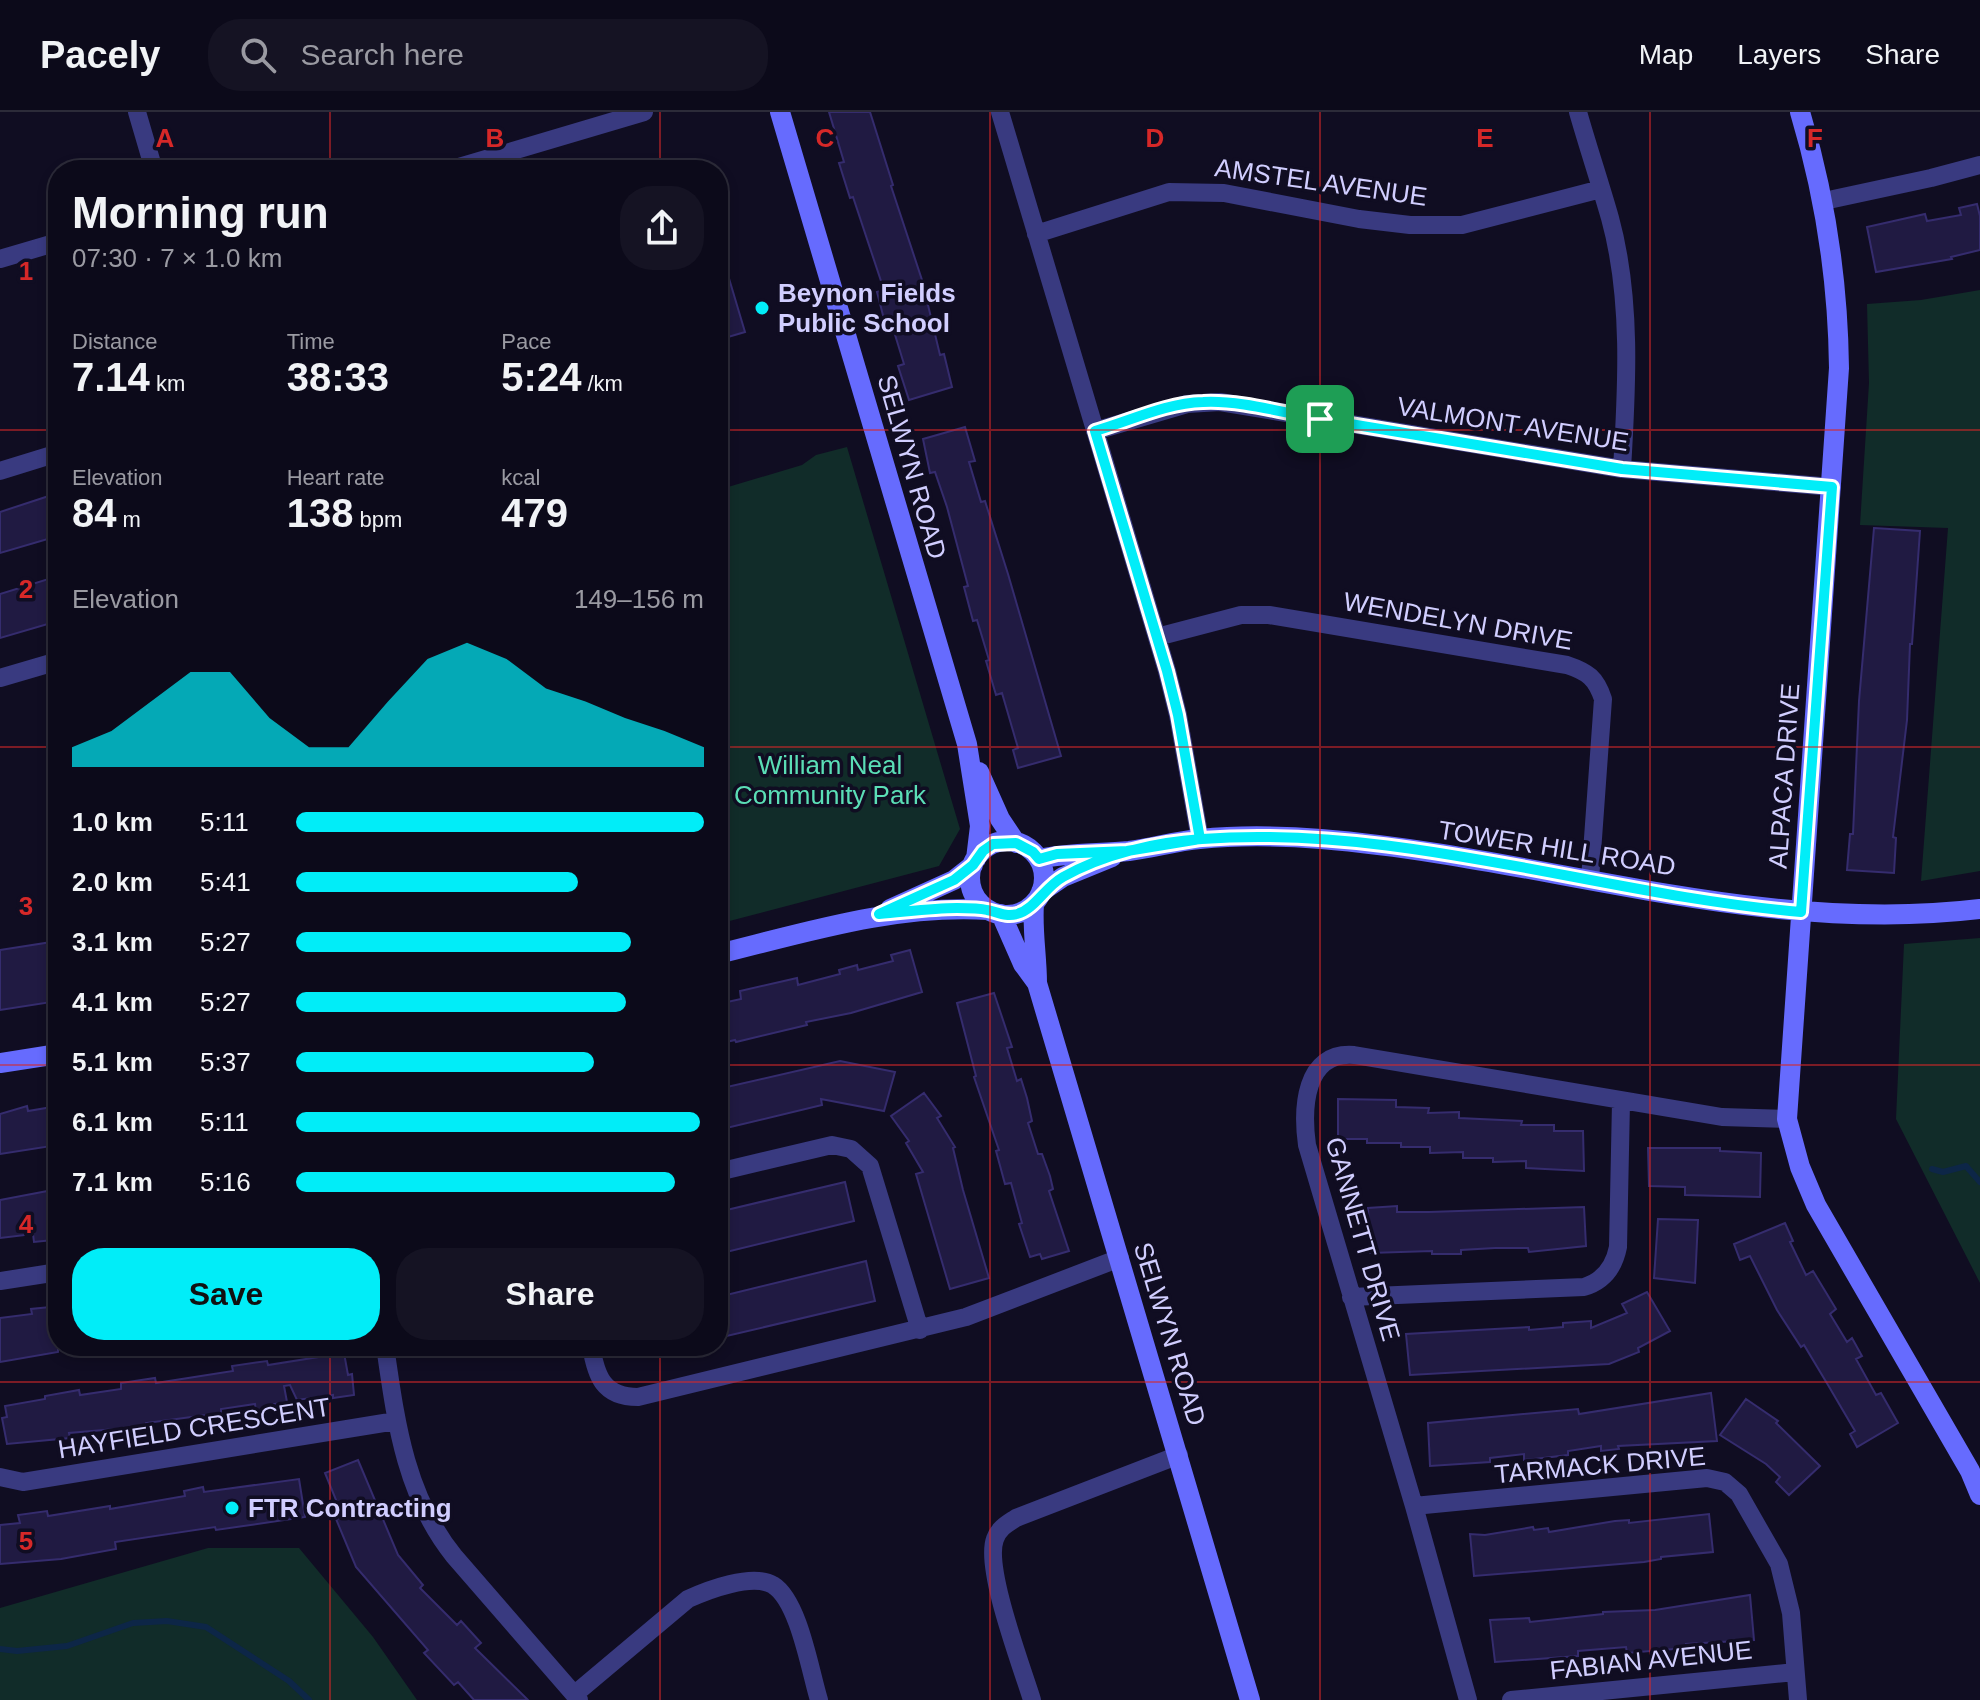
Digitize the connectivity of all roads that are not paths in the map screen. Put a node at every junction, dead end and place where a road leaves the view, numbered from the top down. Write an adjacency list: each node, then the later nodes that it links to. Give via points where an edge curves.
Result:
1 (137, 112): 7 (street)
2 (644, 112): 8 (street)
3 (780, 112): 23 (street, SELWYN ROAD)
4 (1000, 112): 12 (street)
5 (1578, 112): 10 (street)
6 (1800, 112): 11 (street, ALPACA DRIVE)
7 (151, 160)
8 (483, 160)
9 (1980, 165): 11 (street)
10 (1601, 189): 12 (street, AMSTEL AVENUE, via 1462,225 1397,223 1224,193 1169,192); 17 (street, via 1611,220 1626,333)
11 (1824, 201): 19 (street, ALPACA DRIVE, via 1838,326)
12 (1036, 234): 15 (street)
13 (48, 245): 14 (street)
14 (0, 259)
15 (1095, 431): 17 (street, VALMONT AVENUE, via 1187,404 1220,402); 20 (street)
16 (48, 456): 18 (street)
17 (1622, 469): 19 (street, VALMONT AVENUE)
18 (0, 471)
19 (1832, 487): 33 (street, ALPACA DRIVE)
20 (1157, 637): 24 (street, via 1178,715); 29 (street, WENDELYN DRIVE, via 1241,615 1269,615 1587,671 1603,699)
21 (48, 664): 22 (street)
22 (0, 678)
23 (967, 744): 25 (street, SELWYN ROAD); 28 (street, SELWYN ROAD, via 980,826)
24 (1200, 839): 26 (street, TOWER HILL ROAD); 29 (street, TOWER HILL ROAD, via 1319,839)
25 (1016, 843): 27 (street); 28 (street, via 993,844)
26 (1127, 851): 27 (street, TOWER HILL ROAD); 30 (street, TOWER HILL ROAD, via 1063,877)
27 (1039, 859): 30 (street, via 1043,870)
28 (974, 862): 32 (street, via 975,895); 34 (street, via 954,880)
29 (1590, 880): 33 (street, TOWER HILL ROAD)
30 (1038, 898): 32 (street, via 1019,913); 36 (street, SELWYN ROAD, via 1032,929)
31 (1980, 909): 33 (street, TOWER HILL ROAD, via 1914,915)
32 (995, 912): 34 (street, via 957,908); 36 (street, SELWYN ROAD)
33 (1801, 912): 40 (street, ALPACA DRIVE)
34 (879, 914): 35 (street)
35 (728, 952)
36 (1037, 983): 42 (street, SELWYN ROAD)
37 (48, 1056): 38 (street)
38 (0, 1063)
39 (1621, 1102): 40 (street, GANNETT DRIVE, via 1722,1117); 45 (street, via 1618,1247 1615,1263 1595,1283); 45 (street, GANNETT DRIVE, via 1354,1055 1328,1061 1314,1072 1309,1086 1305,1130)
40 (1787, 1119): 52 (street, ALPACA DRIVE, via 1816,1205)
41 (728, 1170): 46 (street, via 832,1145 862,1156 870,1166)
42 (1120, 1258): 46 (street); 50 (street, SELWYN ROAD)
43 (48, 1274): 44 (street)
44 (0, 1281)
45 (1351, 1297): 53 (street, GANNETT DRIVE)
46 (920, 1330): 48 (street, via 638,1397 615,1393 600,1379)
47 (386, 1356): 49 (street)
48 (593, 1356)
49 (396, 1421): 51 (street, HAYFIELD CRESCENT, via 23,1482); 55 (street, via 411,1481 438,1536)
50 (1179, 1455): 57 (street, via 1016,1518 1000,1529 993,1548 994,1573); 58 (street, SELWYN ROAD)
51 (0, 1477)
52 (1980, 1495)
53 (1414, 1506): 54 (street, TARMACK DRIVE, via 1707,1478 1725,1482 1739,1494 1779,1564 1791,1613); 59 (street, GANNETT DRIVE)
54 (1795, 1672): 60 (street, FABIAN AVENUE); 61 (street)
55 (577, 1697): 56 (street, via 688,1599 751,1581 770,1583 792,1609)
56 (819, 1700)
57 (1032, 1700)
58 (1250, 1700)
59 (1468, 1700)
60 (1511, 1700)
61 (1798, 1700)

